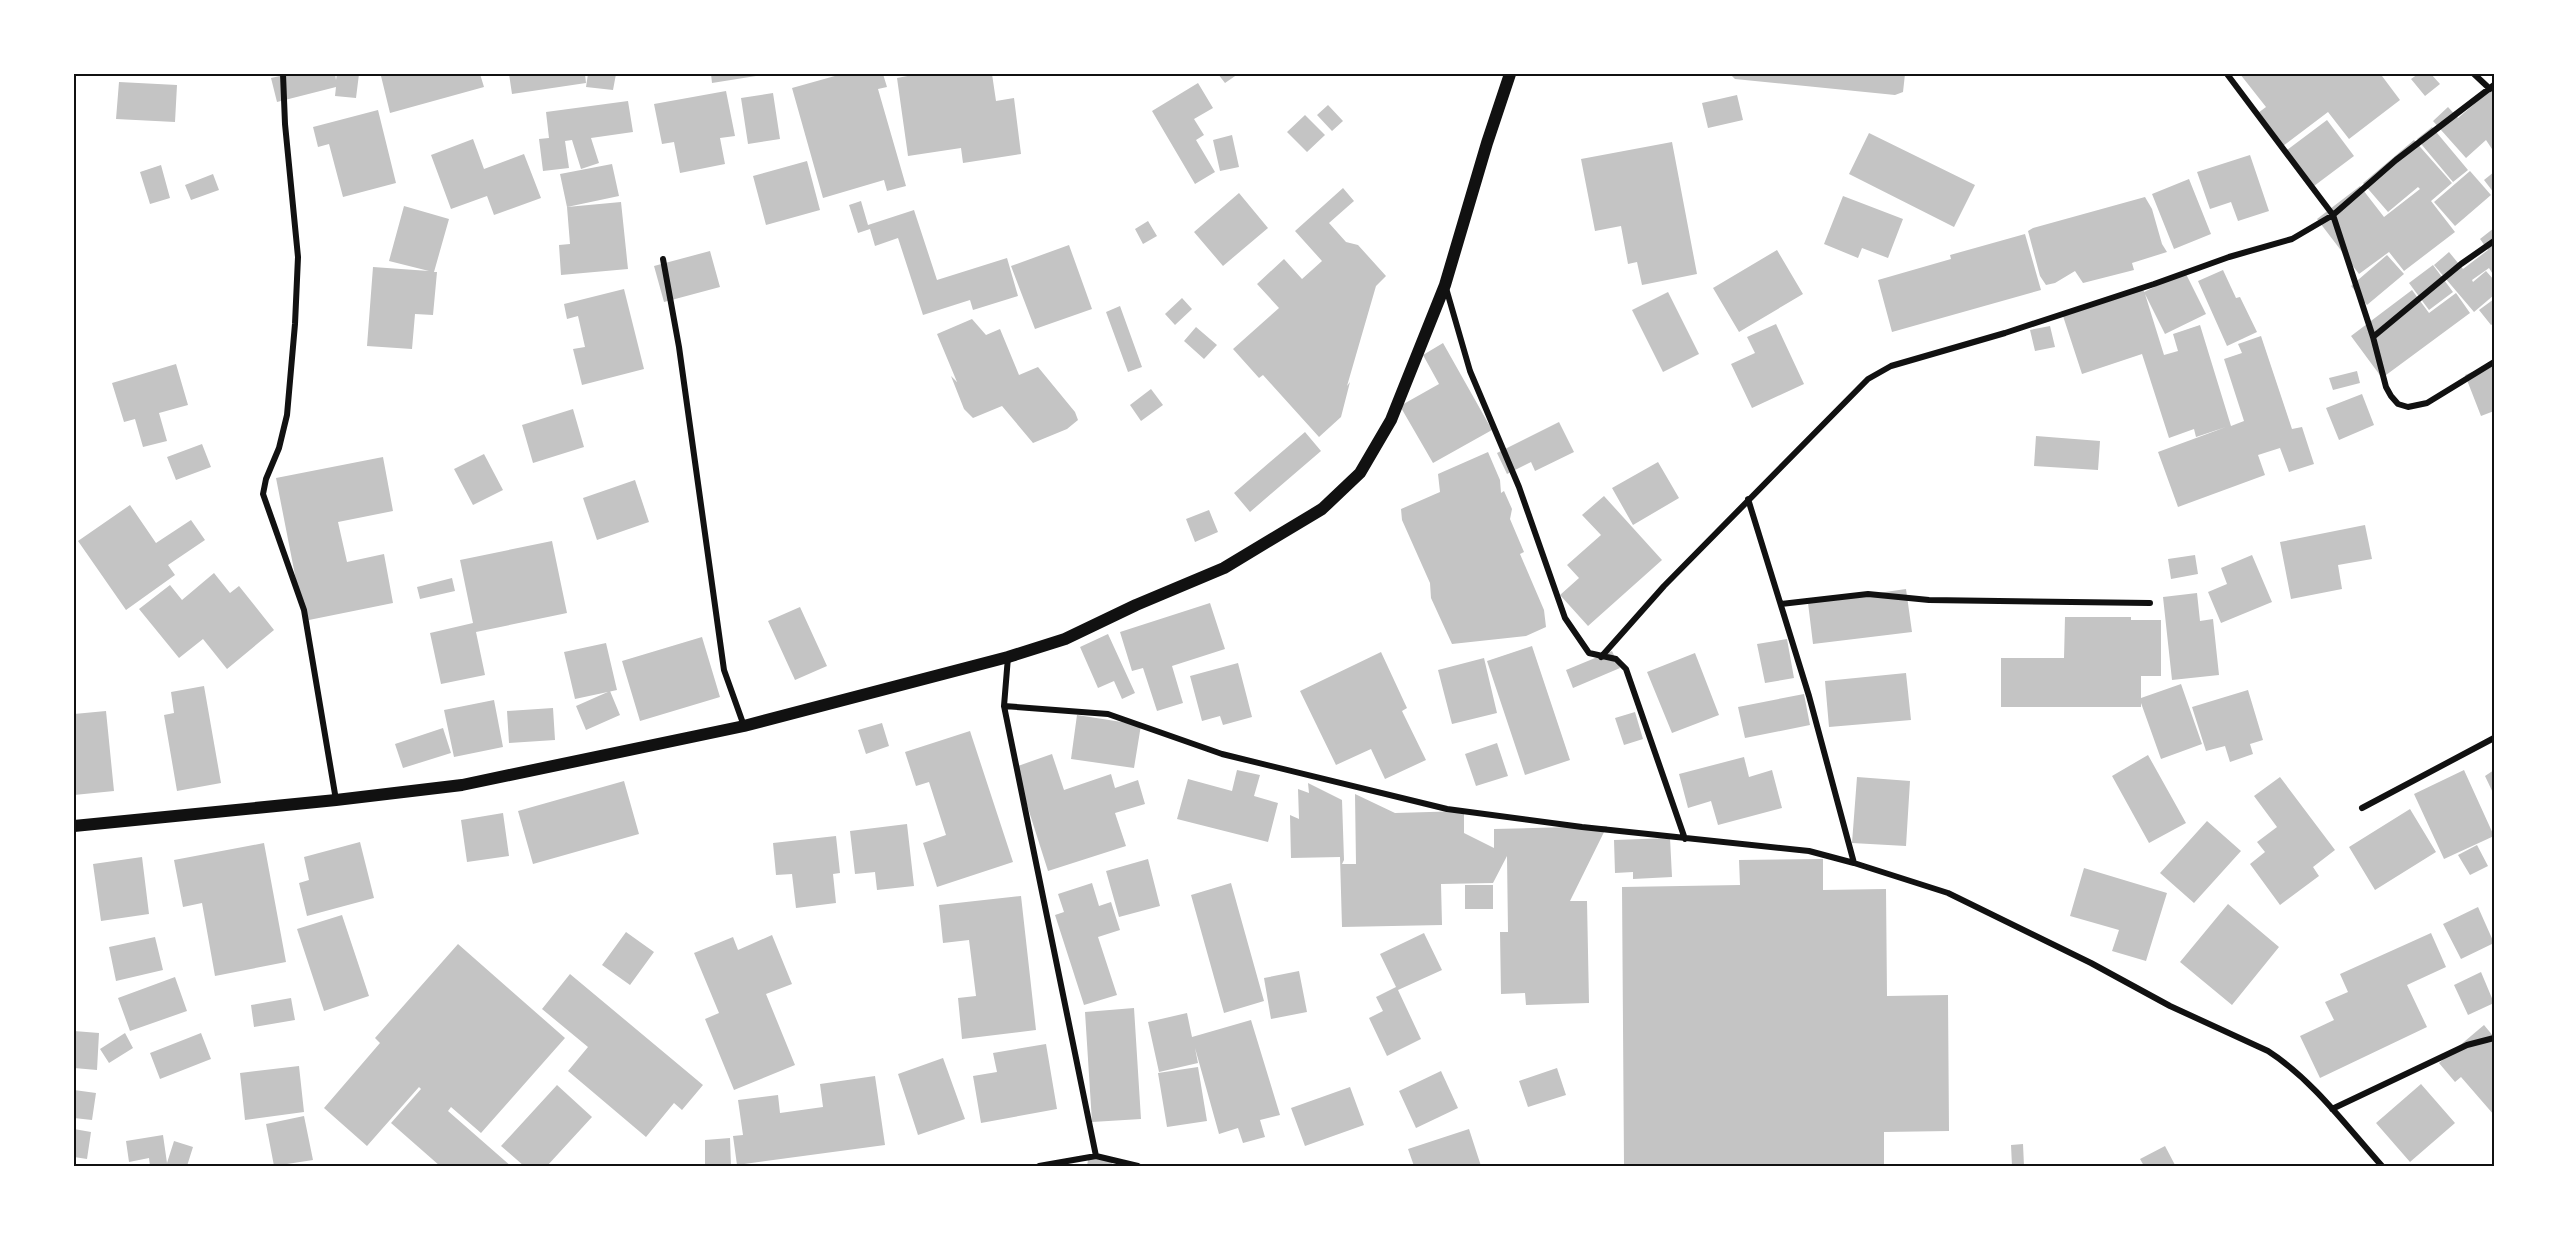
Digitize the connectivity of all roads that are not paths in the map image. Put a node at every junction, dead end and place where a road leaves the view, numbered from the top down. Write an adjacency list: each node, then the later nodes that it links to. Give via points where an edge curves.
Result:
1 (284, 74): 20 (street, via 298,257 296,324 286,415 263,494 304,610)
2 (1510, 74): 9 (main road)
3 (2227, 74): 6 (street)
4 (2474, 74): 5 (street)
5 (2492, 87): 6 (street, via 2396,160)
6 (2333, 215): 10 (street); 12 (street, via 2292,239 1891,366 1847,397)
7 (2494, 241): 10 (street)
8 (663, 259): 18 (street, via 724,670)
9 (1445, 285): 15 (main road, via 1391,420 1360,473 1322,508 1224,568 1065,639); 16 (street, via 1470,371 1519,487 1565,618 1586,650)
10 (2373, 337): 11 (street, via 2386,387 2398,404 2408,407 2427,403)
11 (2494, 362)
12 (1748, 499): 14 (street); 16 (street)
13 (2150, 603): 14 (street, via 1929,600 1868,594)
14 (1781, 604): 24 (street)
15 (1008, 657): 17 (street); 18 (main road)
16 (1601, 657): 23 (street, via 1616,659 1626,669)
17 (1004, 706): 23 (street, via 1108,714 1222,754 1447,809); 27 (street)
18 (744, 726): 20 (main road, via 462,785)
19 (2494, 738): 21 (street)
20 (336, 801): 22 (main road)
21 (2362, 808)
22 (74, 826)
23 (1685, 839): 24 (street, via 1809,851)
24 (1854, 862): 26 (street, via 1948,893 2170,1006 2268,1051)
25 (2494, 1038): 26 (street, via 2467,1045)
26 (2332, 1108): 30 (street)
27 (1096, 1156): 28 (street); 29 (street)
28 (1039, 1167)
29 (1138, 1167)
30 (2382, 1167)

